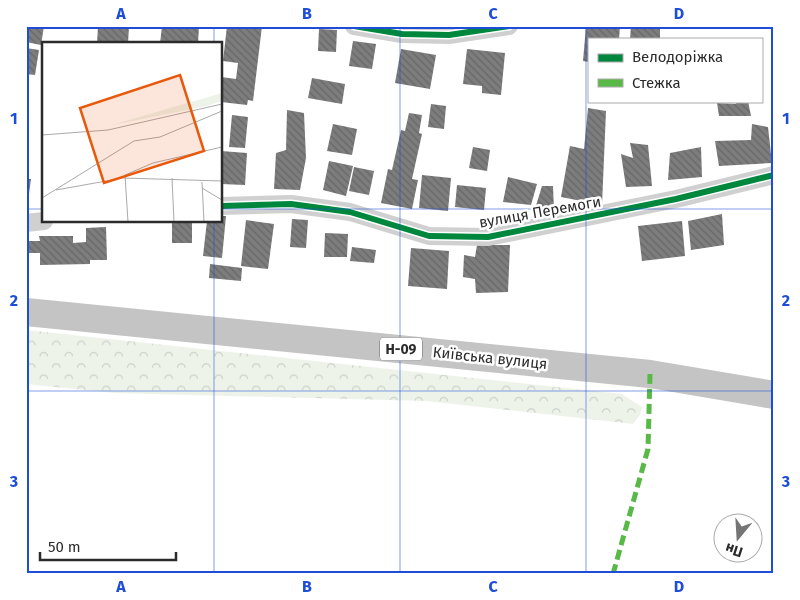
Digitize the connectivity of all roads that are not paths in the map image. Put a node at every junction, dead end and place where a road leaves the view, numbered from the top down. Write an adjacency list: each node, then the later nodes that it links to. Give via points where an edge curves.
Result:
1 (354, 26): 2 (street, via 402,34 449,35)
2 (509, 26)
3 (774, 175): 4 (street, вулиця Перемоги, via 676,199 488,237 429,236 350,212 291,204)
4 (222, 206)
5 (42, 221): 6 (street)
6 (26, 222)
7 (26, 312): 8 (main road, Київська вулиця / Н-09, via 650,374)
8 (774, 395)

